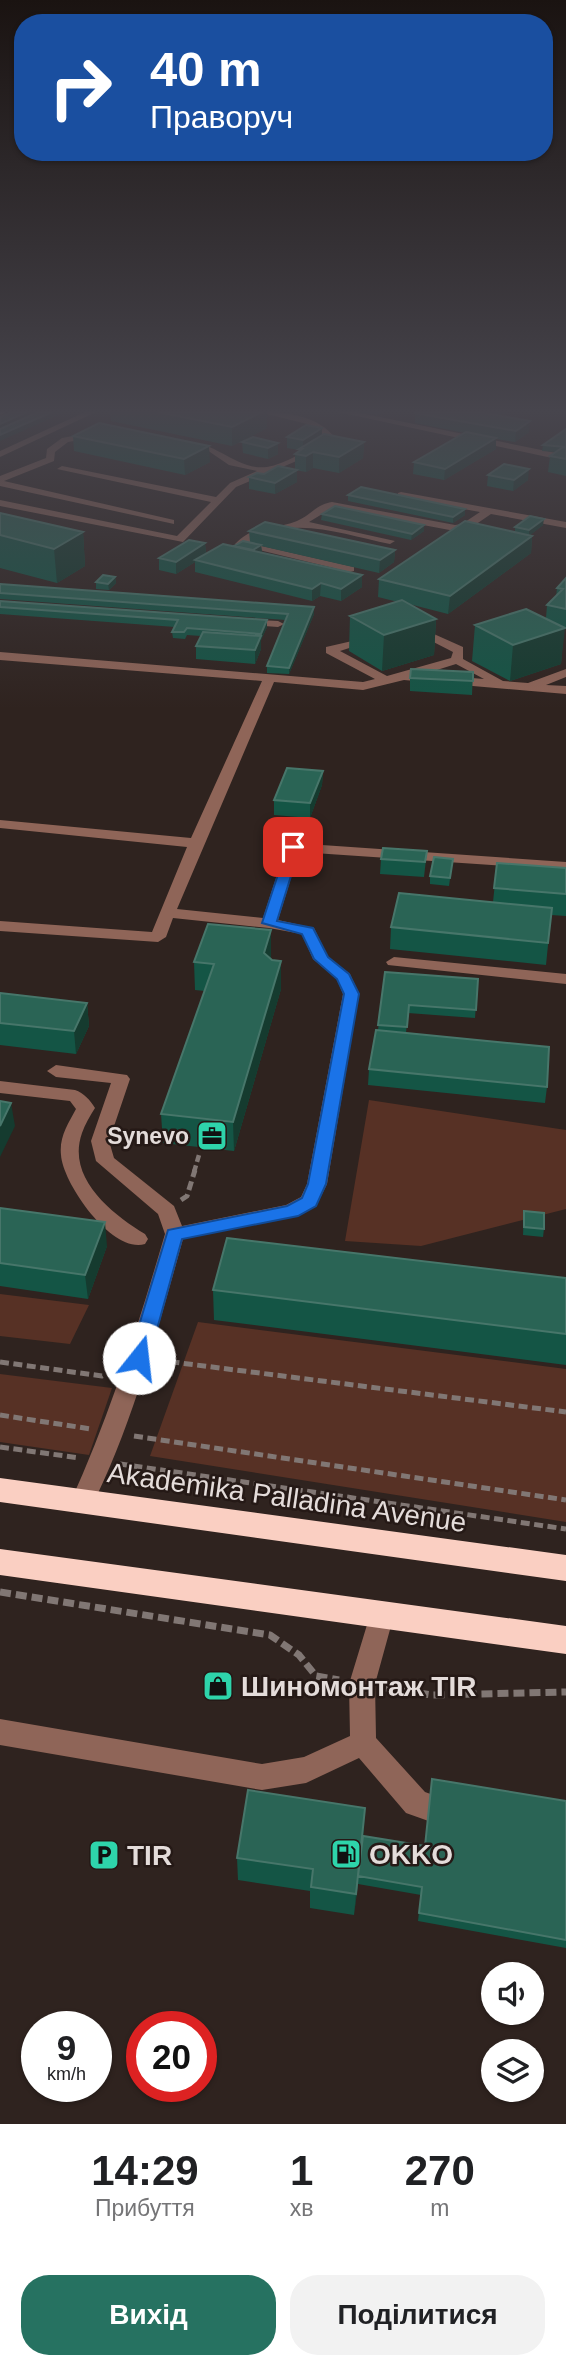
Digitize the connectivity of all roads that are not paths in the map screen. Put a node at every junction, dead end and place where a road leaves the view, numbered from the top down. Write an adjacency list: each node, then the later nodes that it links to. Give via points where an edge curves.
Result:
1 (39, 511): 3 (street, via 179,540)
2 (125, 511): 8 (street)
3 (208, 511)
4 (317, 511): 9 (street)
5 (365, 511): 7 (street, via 455,528)
6 (483, 511): 7 (street)
7 (488, 512): 10 (street)
8 (170, 522)
9 (301, 523): 11 (street); 12 (street, via 269,527 240,544)
10 (566, 525)
11 (390, 541)
12 (350, 569)
13 (236, 621): 14 (street)
14 (278, 624)
15 (397, 629): 18 (street, via 410,625)
16 (383, 634): 23 (street, via 330,650)
17 (472, 646): 18 (street)
18 (458, 655): 21 (street); 24 (street)
19 (0, 656): 22 (street)
20 (566, 673): 25 (street)
21 (404, 676): 23 (street); 24 (street)
22 (269, 680): 23 (street, via 363,686); 28 (street)
23 (385, 680)
24 (503, 685): 25 (street)
25 (528, 687): 26 (street)
26 (566, 690)
27 (0, 824): 28 (street)
28 (196, 842): 30 (street)
29 (566, 866): 31 (street, via 293,847)
30 (168, 913): 31 (street); 32 (street, via 158,937)
31 (270, 923): 37 (street, via 308,931 321,959 344,977 351,994 317,1184 309,1201 291,1211)
32 (0, 926)
33 (394, 962): 34 (street)
34 (566, 979)
35 (56, 1071): 37 (street, via 121,1079 100,1141 105,1161 167,1211)
36 (0, 1087): 38 (street, via 75,1096 86,1108 71,1137 71,1167 83,1194)
37 (174, 1234): 40 (street, via 139,1358)
38 (138, 1239)
39 (0, 1490): 40 (highway, Akademika Palladina Avenue)
40 (82, 1503): 42 (highway, Akademika Palladina Avenue)
41 (0, 1562): 43 (highway)
42 (566, 1568)
43 (382, 1615): 44 (highway); 46 (street, via 362,1684)
44 (566, 1640)
45 (0, 1732): 46 (street, via 262,1777 306,1770)
46 (363, 1744): 47 (street, via 416,1803)
47 (479, 1825)

